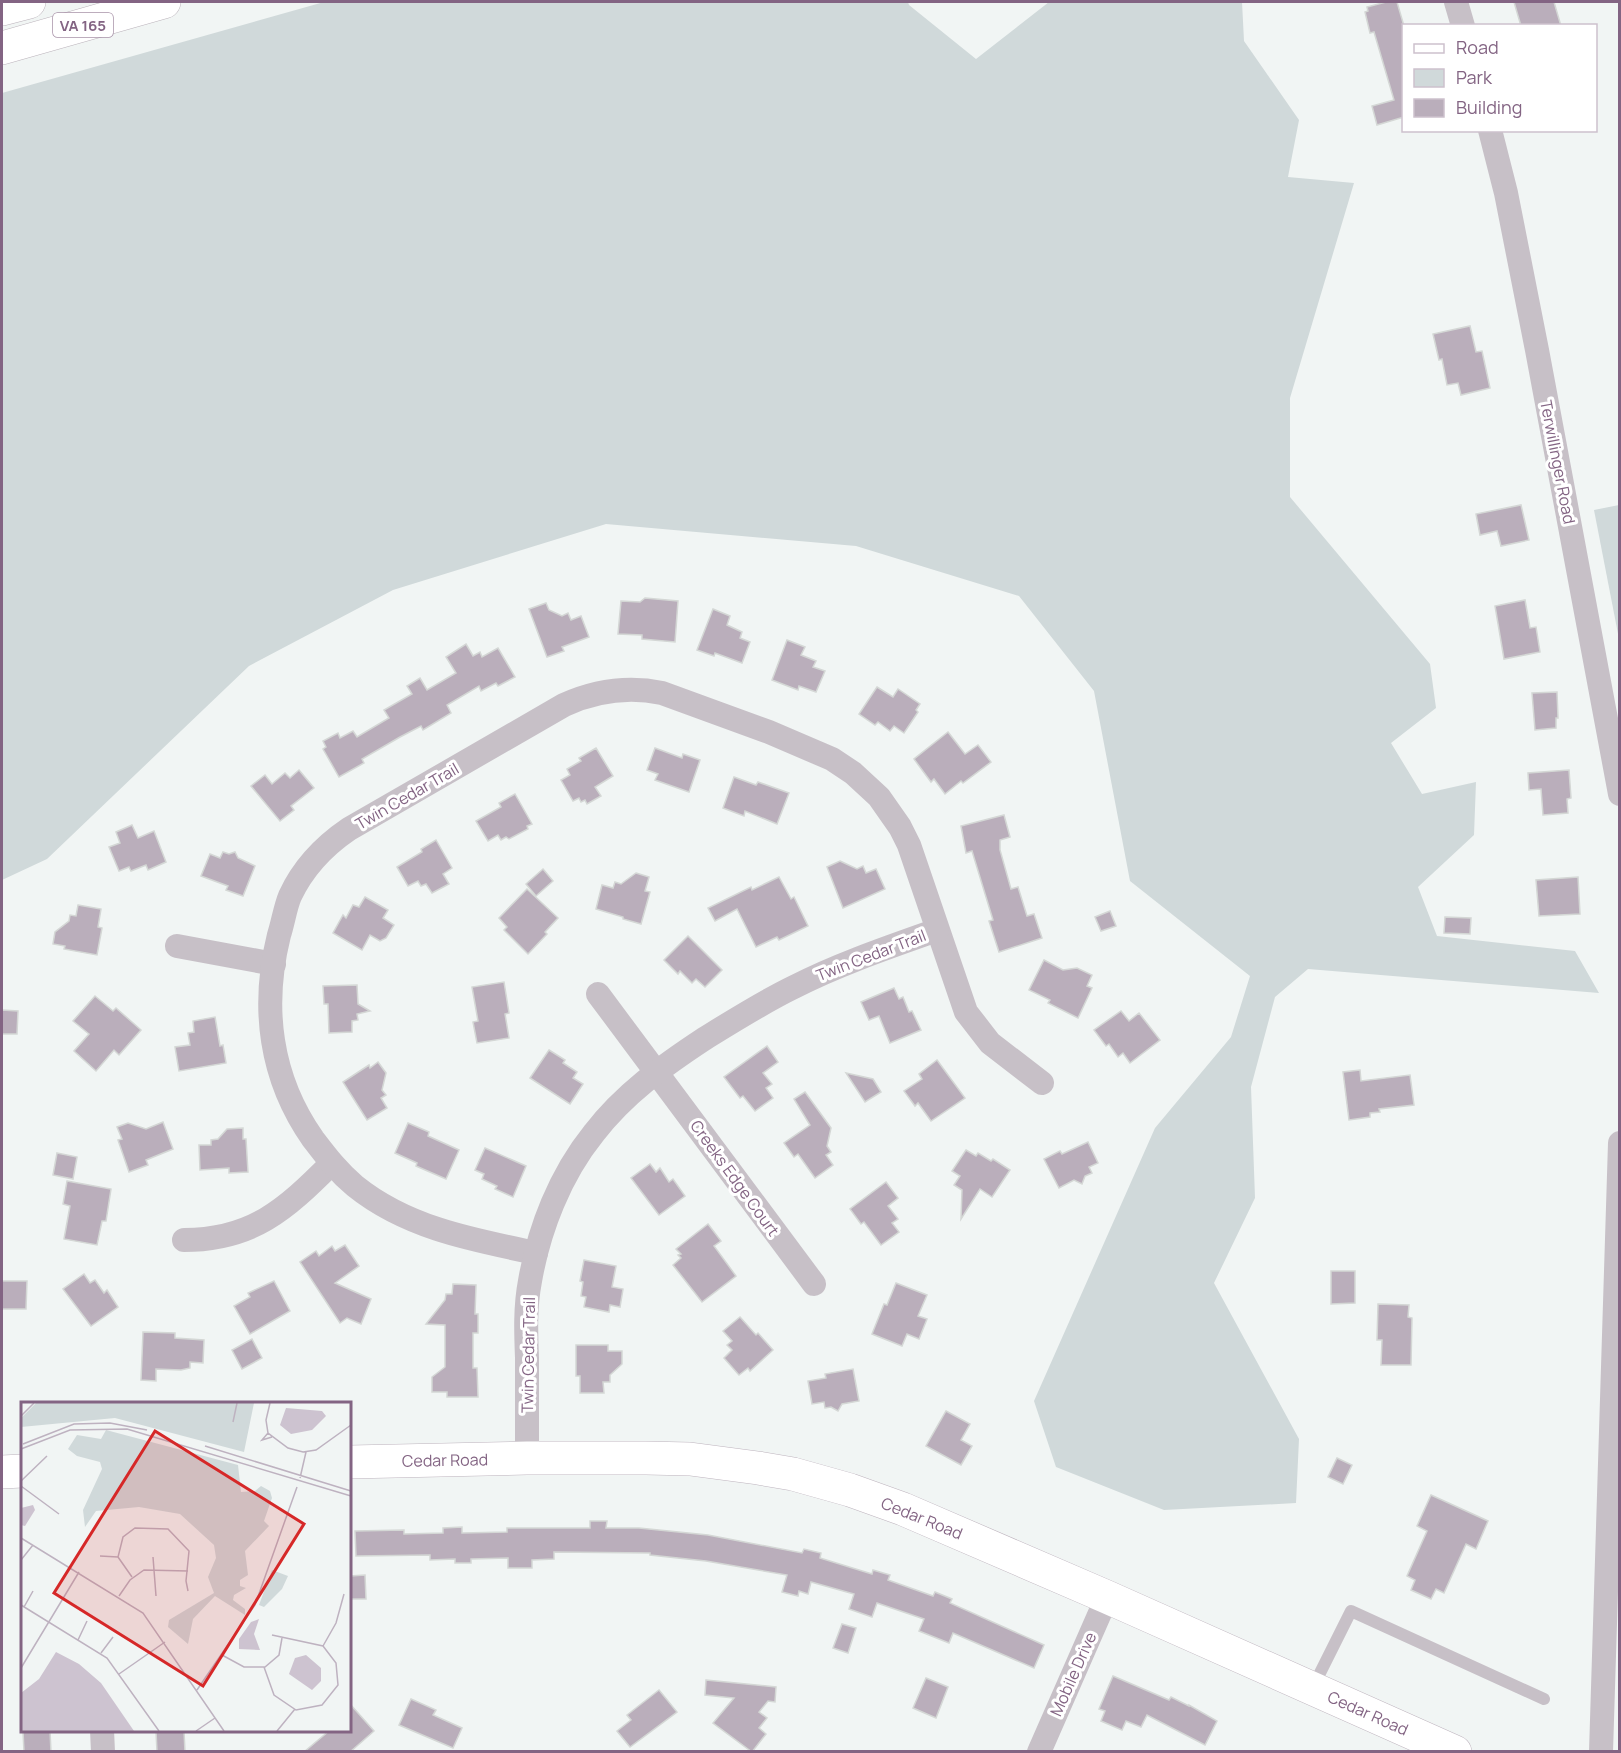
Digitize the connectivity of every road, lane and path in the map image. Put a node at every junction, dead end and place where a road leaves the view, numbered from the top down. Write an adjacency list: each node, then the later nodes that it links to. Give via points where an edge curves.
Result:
1 (29, 2): 4 (street)
2 (165, 2): 6 (street, VA 165)
3 (1456, 2): 5 (street)
4 (2, 9)
5 (1462, 24)
6 (2, 48)
7 (1491, 132): 8 (street, Terwillinger Road, via 1537,350)
8 (1620, 794)
9 (937, 930): 11 (street, Twin Cedar Trail, via 900,827 853,772 769,732 662,693 615,690 583,696 564,705 340,835 317,854 290,897); 13 (street, Twin Cedar Trail, via 795,986 721,1028); 14 (street, Twin Cedar Trail, via 973,1023 990,1043)
10 (177, 946): 11 (street)
11 (274, 964): 16 (street, Twin Cedar Trail, via 270,1025 282,1080 298,1117)
12 (598, 994): 13 (street, Creeks Edge Court)
13 (657, 1071): 18 (street, Twin Cedar Trail, via 592,1134 552,1204); 19 (street, Creeks Edge Court)
14 (1042, 1083)
15 (1620, 1143): 20 (street)
16 (331, 1164): 17 (street, via 262,1223 216,1239); 18 (street, Twin Cedar Trail, via 355,1186 402,1216)
17 (184, 1240)
18 (536, 1253): 21 (street, Twin Cedar Trail, via 526,1317)
19 (814, 1284)
20 (1615, 1418): 32 (street)
21 (527, 1458): 22 (street, Cedar Road); 25 (street, Cedar Road, via 690,1459 793,1474 903,1509)
22 (351, 1462)
23 (21, 1471): 24 (street)
24 (2, 1472)
25 (1107, 1597): 26 (street, Cedar Road); 30 (street, Mobile Drive)
26 (1312, 1688): 27 (lane, via 1351,1611); 31 (street, Cedar Road)
27 (1544, 1699)
28 (102, 1732): 29 (street)
29 (103, 1752)
30 (1039, 1752)
31 (1455, 1752)
32 (1601, 1752)

